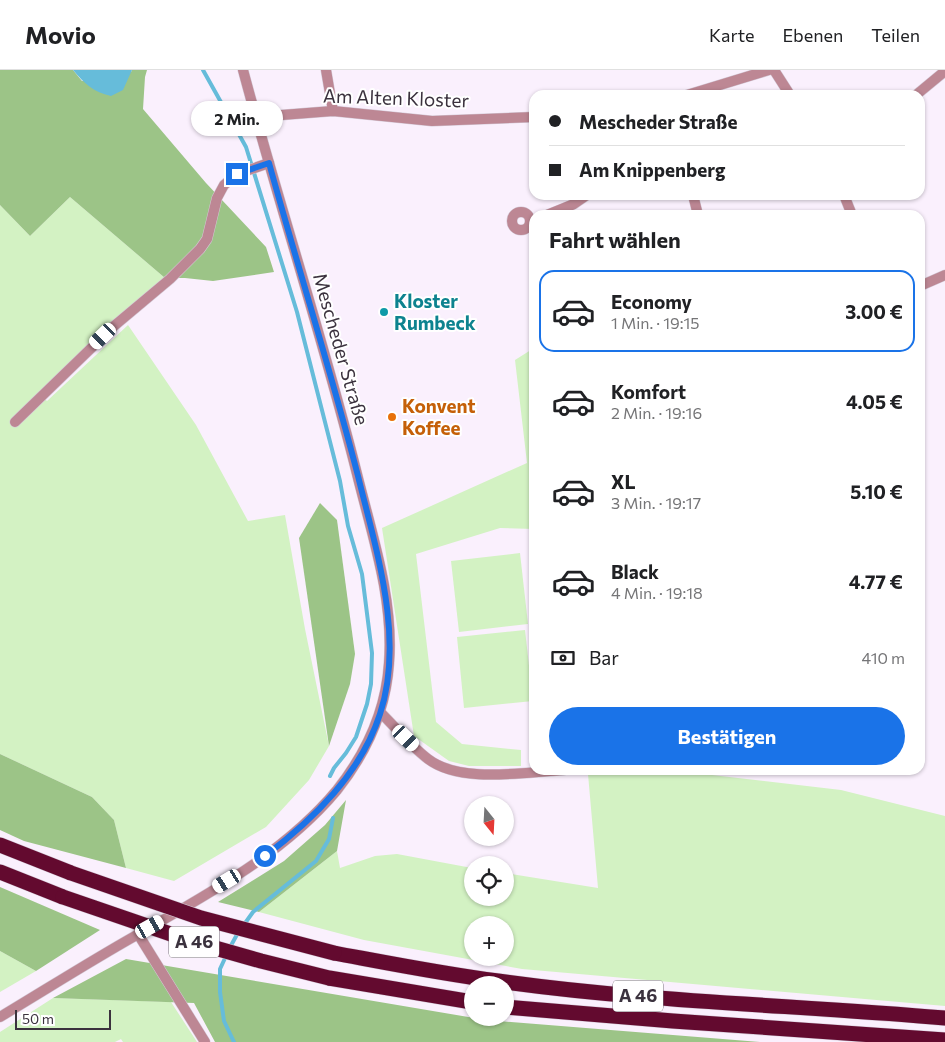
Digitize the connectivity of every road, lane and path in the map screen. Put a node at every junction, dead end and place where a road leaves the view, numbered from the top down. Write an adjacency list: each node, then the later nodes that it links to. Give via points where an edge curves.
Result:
1 (243, 70): 10 (street, Mescheder Straße)
2 (326, 70): 8 (street)
3 (768, 70): 5 (street); 6 (street)
4 (945, 71): 7 (street)
5 (703, 90)
6 (786, 90)
7 (922, 90)
8 (333, 112): 9 (street, Am Alten Kloster, via 432,121); 10 (street, Am Alten Kloster)
9 (529, 116)
10 (256, 117): 11 (street, Mescheder Straße)
11 (264, 164): 16 (street, via 243,171 230,180 220,191 207,240 200,249); 17 (street, Mescheder Straße, via 342,417 372,530 387,612 390,659)
12 (580, 200): 13 (street)
13 (559, 210)
14 (945, 275): 15 (street)
15 (925, 284)
16 (15, 422)
17 (381, 713): 18 (street, via 427,759 450,771 478,775); 21 (street, Mescheder Straße, via 352,770 302,826 242,872)
18 (529, 772)
19 (0, 845): 25 (highway, A 46, bridge, via 201,918 334,953 462,976 578,990 676,1000)
20 (0, 872): 22 (highway, A 46, bridge, via 62,897 261,961 329,978)
21 (138, 934): 24 (street, Mescheder Straße); 27 (street)
22 (464, 1001)
23 (514, 1007): 26 (highway, A 46)
24 (0, 1017)
25 (945, 1018)
26 (945, 1040)
27 (204, 1042)

